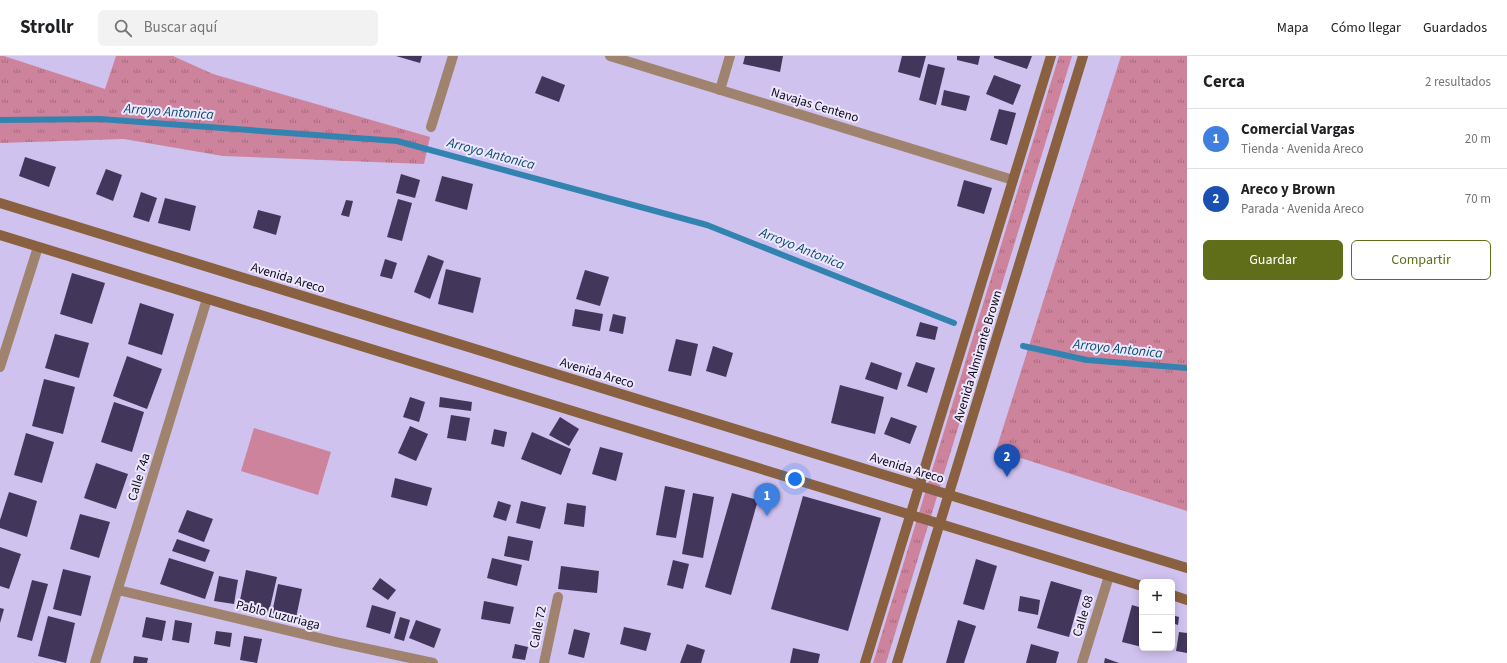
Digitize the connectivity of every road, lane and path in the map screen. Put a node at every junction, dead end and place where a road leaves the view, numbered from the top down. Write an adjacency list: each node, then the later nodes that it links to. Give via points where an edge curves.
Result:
1 (453, 56): 7 (street)
2 (610, 56): 6 (street, Navajas Centeno)
3 (730, 56): 6 (street)
4 (1051, 56): 8 (main road, Avenida Almirante Brown)
5 (1083, 56): 15 (main road, Avenida Almirante Brown)
6 (720, 90): 8 (street, Navajas Centeno)
7 (431, 127)
8 (1013, 180): 14 (main road, Avenida Almirante Brown)
9 (0, 203): 14 (main road, Avenida Areco)
10 (0, 235): 11 (main road)
11 (38, 247): 12 (main road); 13 (street)
12 (207, 299): 16 (main road); 21 (street, Calle 74a)
13 (0, 367)
14 (920, 486): 15 (main road, Avenida Areco); 16 (main road, Avenida Almirante Brown)
15 (949, 494): 17 (main road, Avenida Almirante Brown); 18 (main road, Avenida Areco)
16 (910, 515): 17 (main road); 28 (main road, Avenida Almirante Brown)
17 (940, 524): 19 (main road); 29 (main road, Avenida Almirante Brown)
18 (1187, 568)
19 (1110, 576): 20 (main road); 30 (street, Calle 68)
20 (1139, 585)
21 (118, 590): 25 (street, Calle 74a); 26 (street, Pablo Luzuriaga)
22 (1175, 596): 24 (main road)
23 (558, 597): 27 (street, Calle 72)
24 (1187, 600)
25 (95, 663)
26 (433, 663)
27 (544, 663)
28 (866, 663)
29 (898, 663)
30 (1082, 663)

